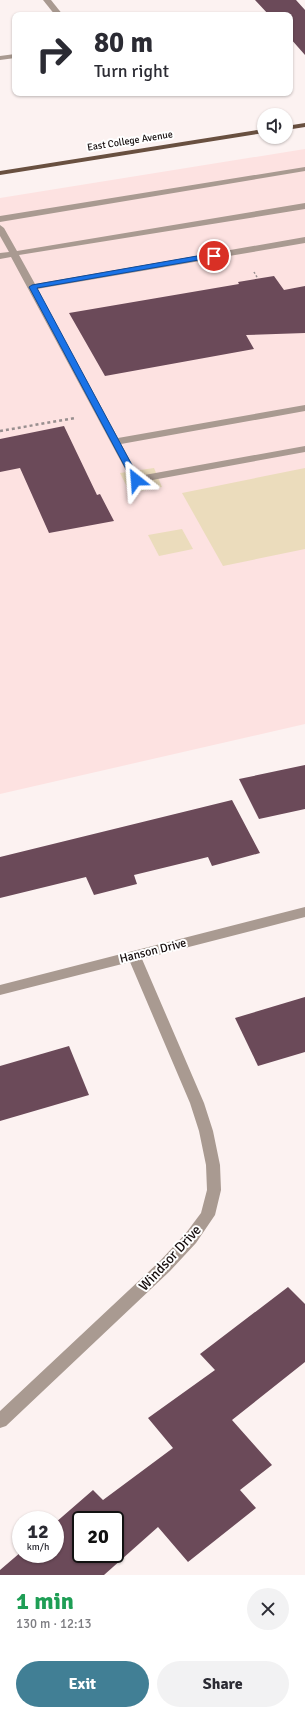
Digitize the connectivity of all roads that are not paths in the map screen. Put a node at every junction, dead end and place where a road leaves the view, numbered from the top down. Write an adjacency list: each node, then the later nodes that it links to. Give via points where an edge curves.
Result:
1 (47, 0): 2 (street)
2 (57, 12)
3 (12, 56): 4 (street)
4 (0, 58)
5 (305, 125): 6 (main road)
6 (293, 127)
7 (257, 133): 9 (main road, East College Avenue)
8 (305, 169): 11 (street)
9 (0, 173)
10 (305, 206): 14 (street)
11 (0, 219)
12 (0, 228): 14 (street)
13 (305, 240): 16 (street)
14 (14, 253): 15 (street); 16 (street)
15 (0, 256)
16 (32, 287): 18 (street)
17 (305, 408): 18 (street)
18 (115, 442): 19 (street, via 136,480)
19 (305, 449)
20 (305, 912): 21 (street, Hanson Drive)
21 (134, 956): 22 (street, Hanson Drive); 23 (street, Windsor Drive, via 197,1103 206,1131 213,1165 214,1190 208,1215 165,1266)
22 (0, 990)
23 (0, 1421)

